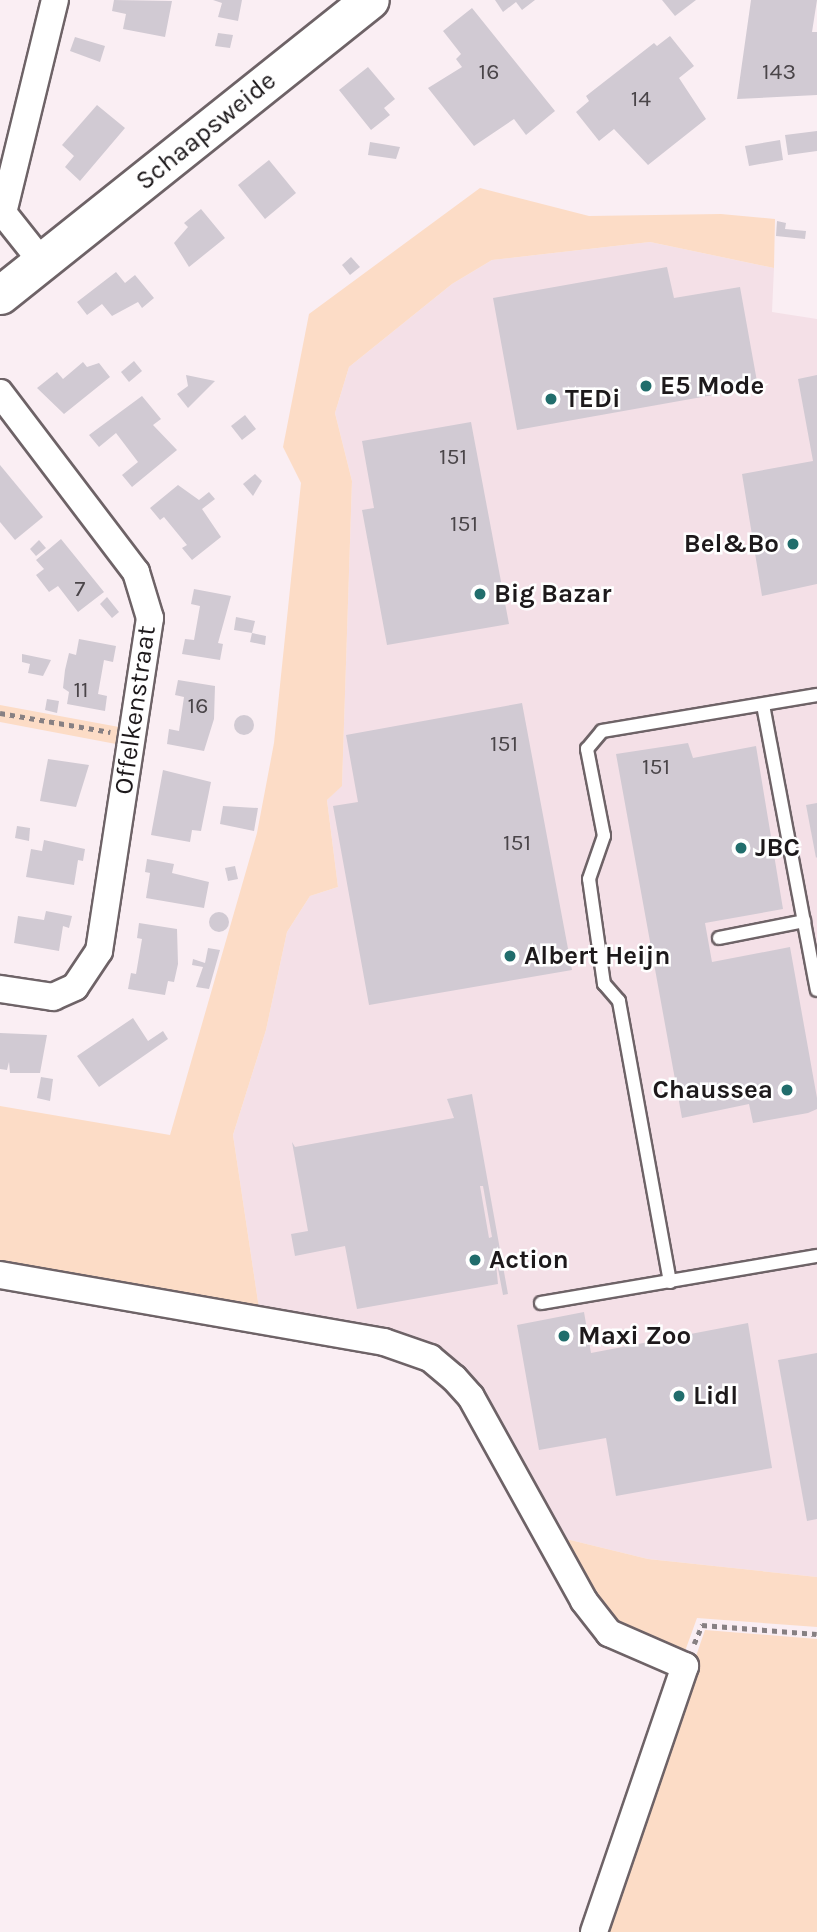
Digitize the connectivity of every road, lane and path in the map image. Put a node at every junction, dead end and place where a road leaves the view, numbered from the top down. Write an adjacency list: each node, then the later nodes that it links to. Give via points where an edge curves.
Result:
1 (55, 0): 3 (street)
2 (370, 0): 4 (street, Schaapsweide)
3 (1, 213): 4 (street)
4 (42, 262): 5 (street, Schaapsweide)
5 (0, 295)
6 (0, 393): 10 (street, Offelkenstraat, via 136,572 150,618)
7 (817, 695): 8 (lane)
8 (763, 705): 11 (lane); 18 (lane, via 602,731 587,749 604,836 589,879 604,984 619,1001)
9 (0, 713): 10 (path)
10 (133, 736): 14 (street, Offelkenstraat, via 99,951 75,987 53,997)
11 (804, 921): 12 (lane); 13 (lane)
12 (719, 938)
13 (813, 948): 15 (lane)
14 (0, 989)
15 (817, 990)
16 (817, 1256): 18 (lane)
17 (0, 1275): 21 (street, via 384,1342 430,1358 471,1397 584,1601 609,1633)
18 (670, 1282): 19 (lane)
19 (541, 1303)
20 (817, 1634): 21 (path, via 702,1625)
21 (685, 1666): 22 (street)
22 (594, 1932)

